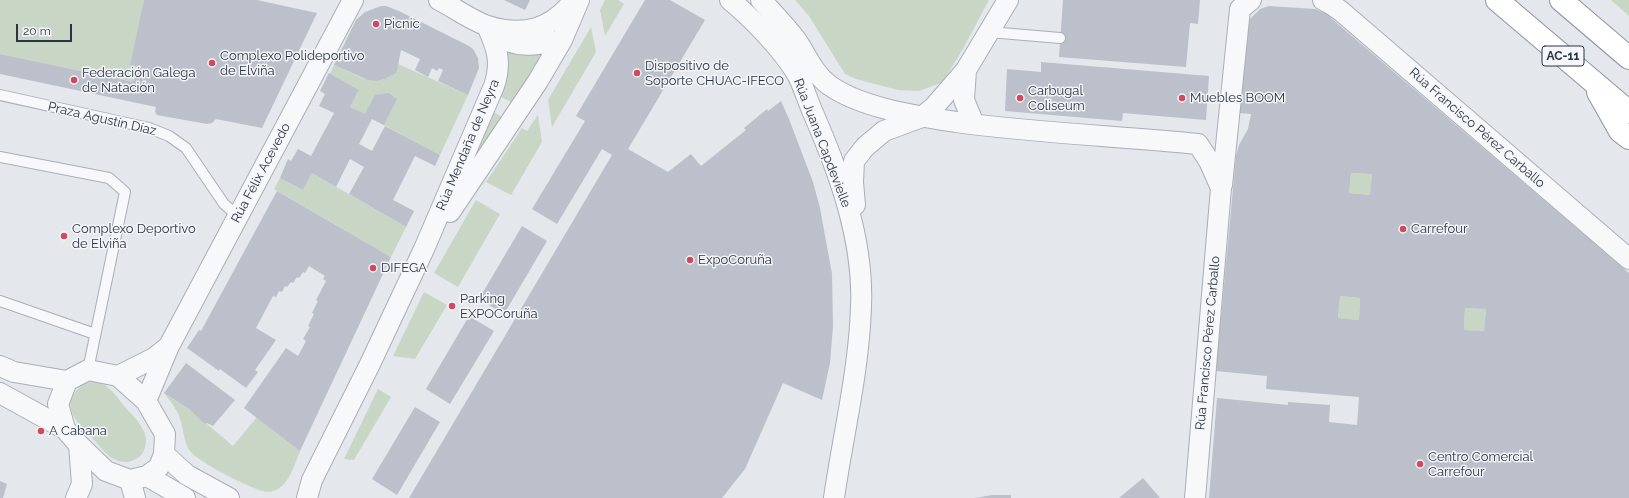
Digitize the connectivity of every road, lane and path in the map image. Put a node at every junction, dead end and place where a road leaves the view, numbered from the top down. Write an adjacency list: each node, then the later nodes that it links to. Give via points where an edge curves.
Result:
1 (354, 0): 28 (street, Rúa Félix Acevedo)
2 (439, 0): 12 (street)
3 (574, 0): 12 (street, via 557,18 543,26 528,30)
4 (579, 0): 15 (street, Rúa Mendaña de Neyra)
5 (730, 0): 31 (street, Rúa Juana Capdevielle, via 773,42 796,73 821,131 847,203)
6 (761, 0): 21 (street, Rúa Juana Capdevielle, via 797,41 814,70 828,84 865,103)
7 (1008, 0): 13 (street, Rúa Juana Capdevielle)
8 (1251, 0): 22 (street, Rúa Francisco Pérez Carballo, via 1240,9)
9 (1323, 0): 30 (street, Rúa Francisco Pérez Carballo, via 1342,12)
10 (1497, 0): 18 (highway, AC-11)
11 (1561, 0): 16 (highway)
12 (487, 26): 15 (street, via 502,39 522,45); 29 (street, Rúa Mendaña de Neyra, via 498,58 498,74)
13 (989, 32): 14 (lane); 17 (street, Rúa Juana Capdevielle)
14 (1060, 38)
15 (562, 40): 29 (street, Rúa Mendaña de Neyra, via 515,116)
16 (1628, 57)
17 (966, 70): 21 (street, Rúa Juana Capdevielle); 23 (street, via 964,100)
18 (1591, 79): 20 (highway, AC-11); 24 (highway, via 1620,131)
19 (0, 95): 28 (lane, Praza Agustín Díaz, via 149,128 169,136 186,148 224,204)
20 (1629, 112)
21 (922, 117): 23 (street); 31 (street, Rúa Juana Capdevielle, via 884,131 865,147 854,161 852,182)
22 (1227, 118): 25 (street); 27 (street, Rúa Francisco Pérez Carballo)
23 (986, 128): 25 (street)
24 (1629, 138)
25 (1198, 144): 27 (street, Rúa Francisco Pérez Carballo)
26 (0, 157): 33 (lane, via 109,178 125,192)
27 (1221, 188): 52 (street, Rúa Francisco Pérez Carballo)
28 (238, 216): 34 (street, Rúa Félix Acevedo)
29 (424, 249): 46 (street, Rúa Mendaña de Neyra)
30 (1627, 257)
31 (860, 262): 51 (street, Rúa Juana Capdevielle, via 862,306 858,353)
32 (0, 301): 33 (lane)
33 (95, 334): 36 (lane)
34 (169, 346): 37 (street, Rúa Félix Acevedo, via 154,358); 40 (street, Rúa Félix Acevedo)
35 (0, 366): 38 (street, via 14,372)
36 (88, 370): 37 (street); 38 (street)
37 (118, 376): 40 (street)
38 (67, 381): 41 (street, via 58,404)
39 (0, 393): 41 (street)
40 (146, 401): 43 (street, via 165,434)
41 (64, 429): 42 (street)
42 (79, 445): 44 (street); 47 (street)
43 (164, 454): 45 (street, via 159,467); 49 (street, via 187,475)
44 (106, 471): 45 (street); 47 (street, via 94,475)
45 (138, 485): 48 (street)
46 (310, 489): 50 (street, Rúa Mendaña de Neyra)
47 (79, 493)
48 (185, 498)
49 (229, 498)
50 (292, 498)
51 (834, 498)
52 (1195, 498)

